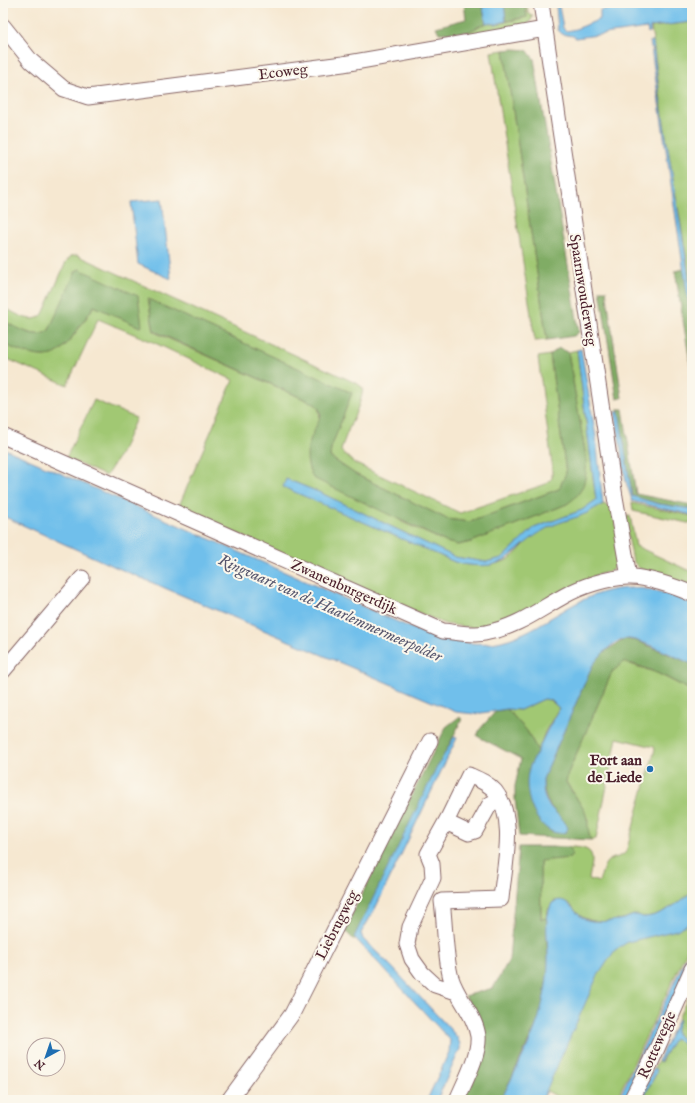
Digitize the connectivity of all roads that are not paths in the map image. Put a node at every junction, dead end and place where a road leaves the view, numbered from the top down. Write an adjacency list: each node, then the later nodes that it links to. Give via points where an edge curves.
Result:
1 (542, 3): 3 (street, Spaarnwouderweg)
2 (3, 26): 3 (street, Ecoweg, via 32,61 64,89 88,97 343,64)
3 (545, 29): 5 (street, Spaarnwouderweg)
4 (3, 436): 5 (street, Zwanenburgerdijk, via 443,631 483,634 507,628 529,618 565,595 598,582)
5 (629, 577): 7 (street, Zwanenburgerdijk, via 660,582)
6 (82, 578): 8 (street)
7 (692, 594)
8 (3, 671)
9 (430, 741): 16 (street, Liebrugweg, via 292,1014)
10 (503, 805): 11 (street, via 496,801 490,804 476,831 469,833 450,824); 11 (street, via 486,783 469,775); 13 (street, via 508,826 501,899)
11 (448, 818): 12 (street, via 428,854)
12 (433, 878): 13 (street); 15 (street, via 410,927 407,944 412,959 422,973 435,985)
13 (442, 901): 15 (street, via 451,976)
14 (692, 969): 18 (street, Rottewegje)
15 (456, 992): 17 (street, via 474,1024 478,1037 477,1051)
16 (229, 1100)
17 (457, 1100)
18 (632, 1100)

